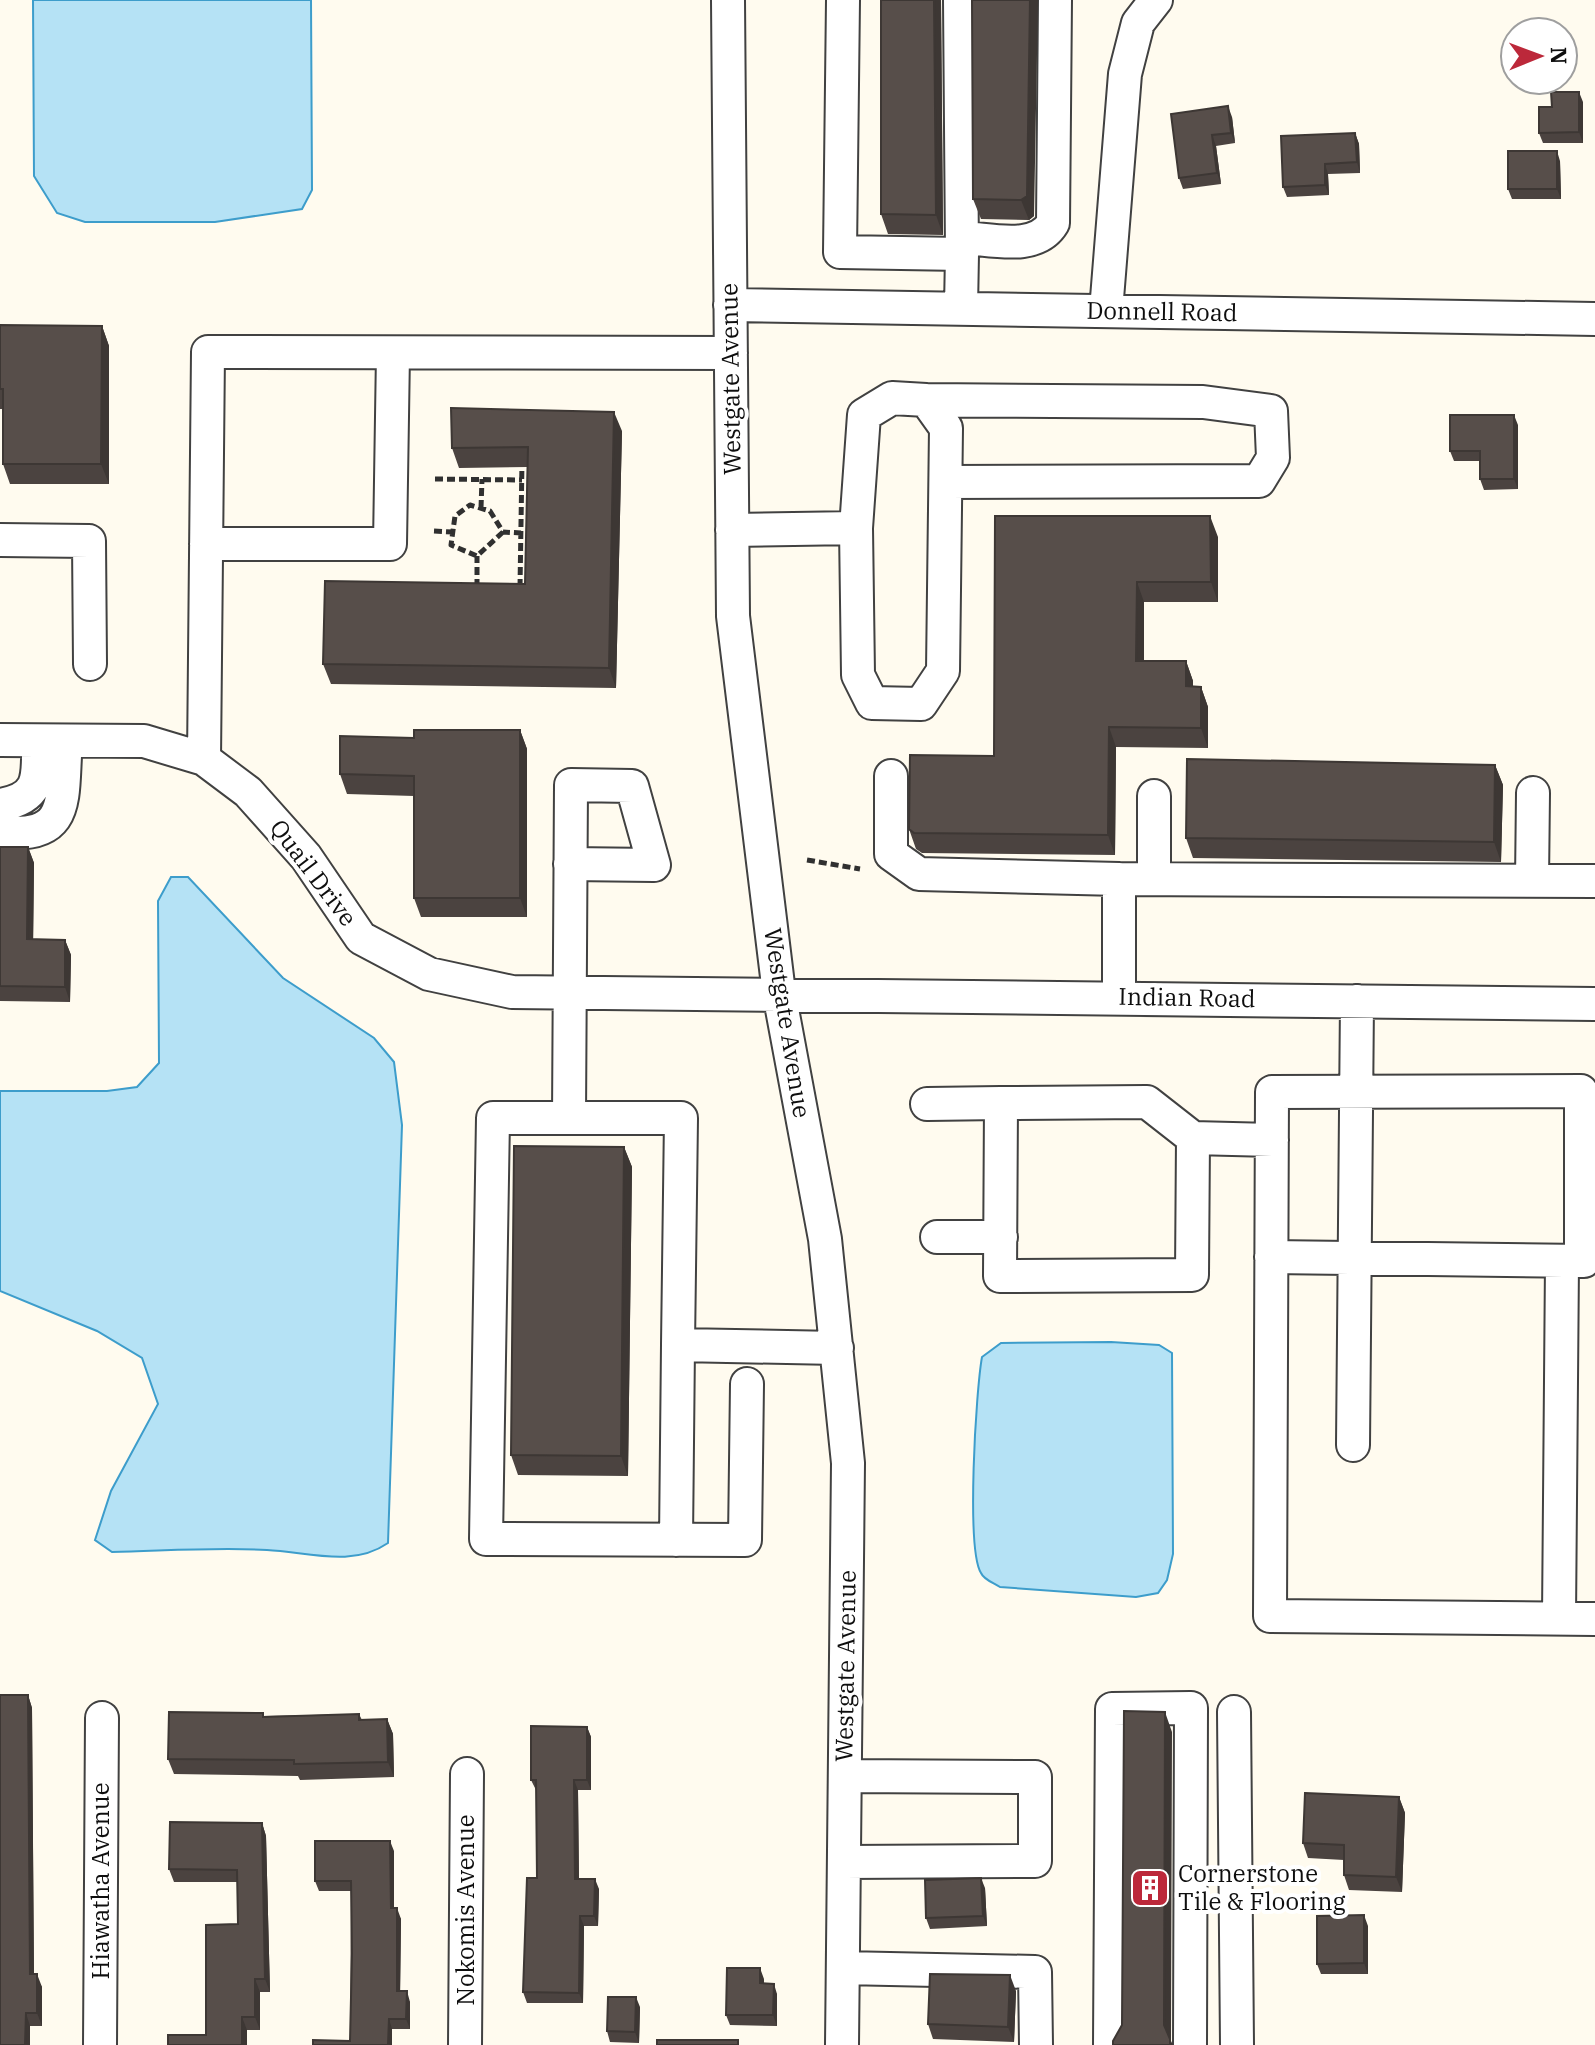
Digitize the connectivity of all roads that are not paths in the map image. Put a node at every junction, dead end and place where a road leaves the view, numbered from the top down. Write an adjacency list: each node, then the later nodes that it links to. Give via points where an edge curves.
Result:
1 (728, 0): 7 (street, Westgate Avenue)
2 (843, 0): 6 (street, via 840,252)
3 (960, 0): 6 (street)
4 (1055, 0): 6 (street, via 1053,223 1047,234 1032,240)
5 (1156, 0): 9 (street, via 1138,23 1125,74)
6 (962, 246): 8 (street)
7 (730, 305): 8 (street, Donnell Road); 12 (street, Westgate Avenue)
8 (961, 308): 9 (street, Donnell Road)
9 (1106, 311): 10 (street, Donnell Road)
10 (1595, 319)
11 (393, 353): 12 (street); 18 (street, via 390,544); 18 (street, via 208,352)
12 (731, 353): 16 (street, Westgate Avenue)
13 (926, 400): 14 (street, via 946,428); 14 (street, via 1203,402 1271,411 1273,458 1259,481); 15 (street, via 892,398 864,415)
14 (946, 482): 15 (street, via 943,671 921,704 872,703 858,675)
15 (856, 528): 16 (street)
16 (732, 530): 34 (street, Westgate Avenue, via 733,616)
17 (0, 540): 19 (street, via 89,541)
18 (206, 544): 22 (street)
19 (90, 664)
20 (0, 740): 21 (street, Quail Drive)
21 (52, 741): 22 (street, Quail Drive, via 144,741); 26 (street, via 30,793); 27 (street, via 56,817 34,834)
22 (204, 759): 33 (street, Quail Drive, via 248,792 306,857 361,938 429,974 512,992)
23 (891, 776): 30 (street, via 891,854 919,874)
24 (1533, 793): 31 (street)
25 (1154, 796): 29 (street)
26 (0, 805)
27 (0, 832)
28 (570, 864): 33 (street)
29 (1154, 878): 30 (street); 31 (street)
30 (1119, 879): 35 (street)
31 (1532, 881): 32 (street)
32 (1595, 881)
33 (571, 991): 34 (street, Quail Drive); 41 (street)
34 (779, 993): 35 (street, Indian Road); 50 (street, Westgate Avenue, via 825,1239)
35 (1119, 998): 36 (street, Indian Road)
36 (1357, 1001): 37 (street, Indian Road); 38 (street)
37 (1595, 1004)
38 (1356, 1092): 43 (street, via 1272,1092); 47 (street); 48 (street, via 1581,1091)
39 (1001, 1103): 40 (street); 42 (street, via 1147,1102); 45 (street)
40 (927, 1104)
41 (569, 1118): 49 (street, via 681,1118); 53 (street, via 493,1118 486,1539)
42 (1193, 1138): 43 (street); 45 (street, via 1192,1275 1000,1276)
43 (1272, 1140): 46 (street)
44 (937, 1237): 45 (street)
45 (1001, 1237)
46 (1271, 1257): 47 (street); 54 (street, via 1270,1616)
47 (1355, 1258): 48 (street); 52 (street)
48 (1579, 1262): 54 (street)
49 (678, 1345): 50 (street); 53 (street)
50 (837, 1348): 59 (street, Westgate Avenue, via 848,1463)
51 (747, 1384): 53 (street, via 745,1540)
52 (1353, 1445)
53 (676, 1540)
54 (1559, 1618): 55 (street)
55 (1595, 1619)
56 (1234, 1712): 68 (street)
57 (102, 1718): 62 (street, Hiawatha Avenue)
58 (467, 1774): 63 (street, Nokomis Avenue)
59 (845, 1776): 60 (street, Westgate Avenue); 60 (street, via 1035,1777 1035,1861)
60 (844, 1862): 61 (street, Westgate Avenue)
61 (843, 1968): 64 (street, Westgate Avenue); 65 (street, via 1035,1972)
62 (100, 2045)
63 (465, 2045)
64 (842, 2045)
65 (1036, 2045)
66 (1110, 2045): 67 (street, via 1112,1709 1191,1708)
67 (1190, 2045)
68 (1237, 2045)

